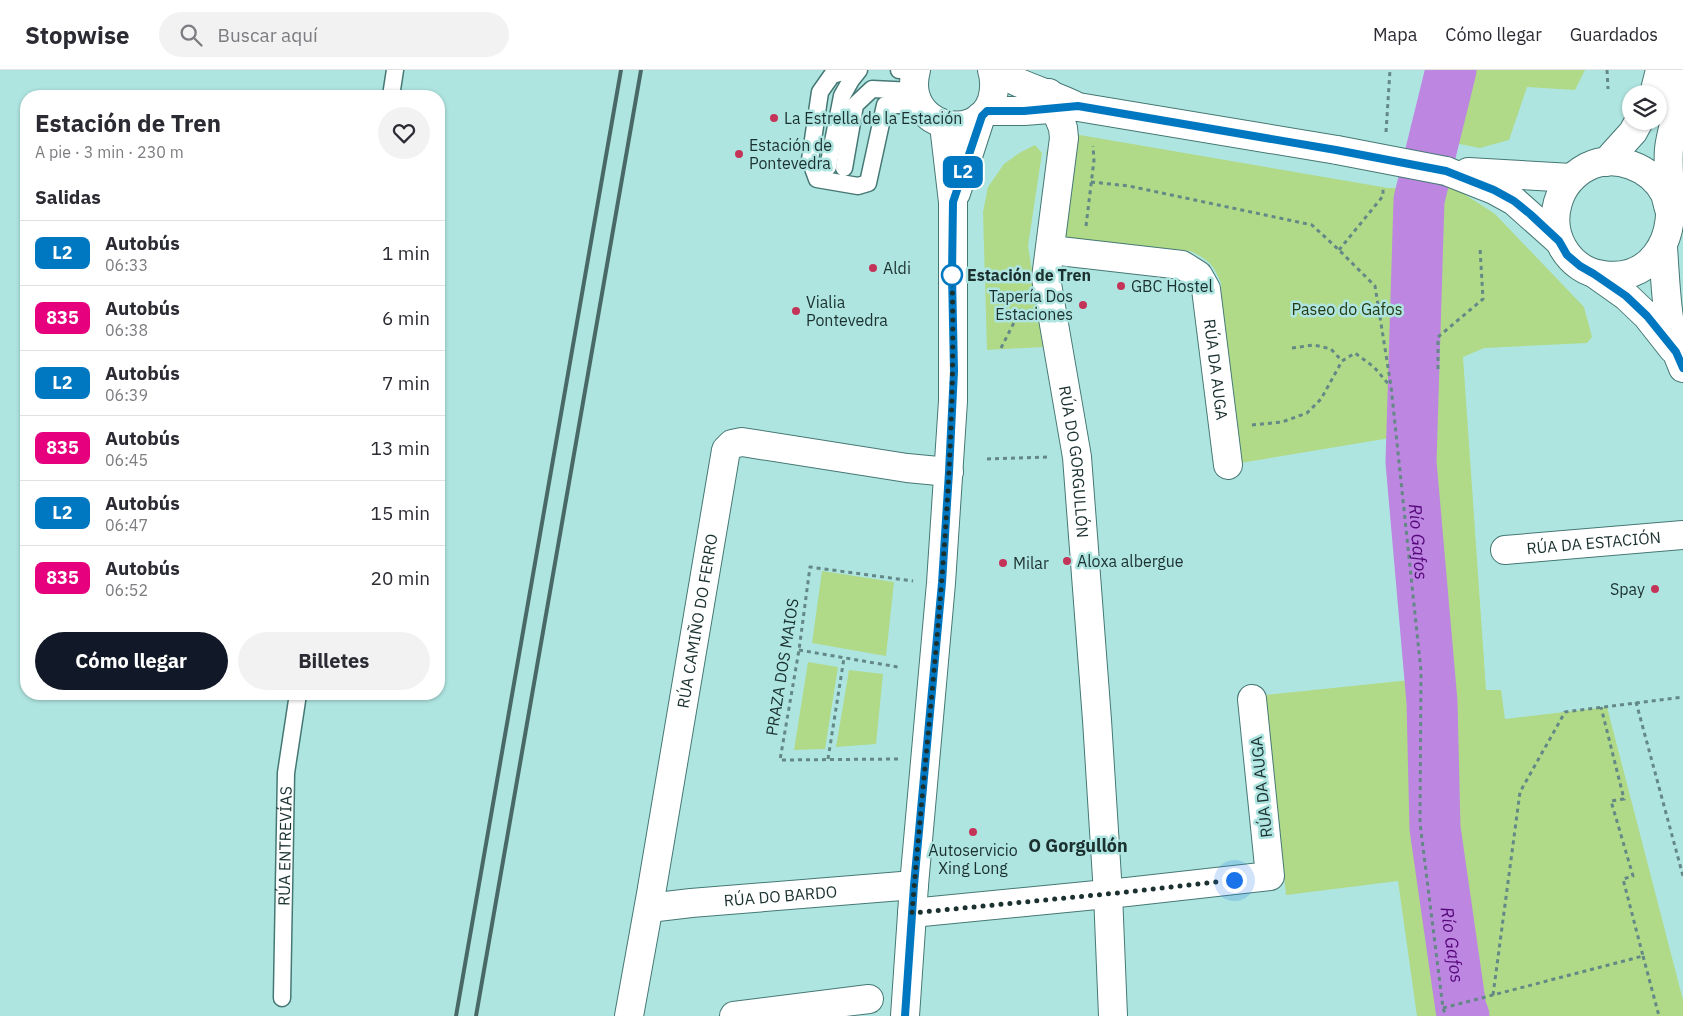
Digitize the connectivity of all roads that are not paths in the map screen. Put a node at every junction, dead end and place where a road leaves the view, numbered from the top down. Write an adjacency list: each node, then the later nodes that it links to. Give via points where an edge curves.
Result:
1 (395, 70): 10 (lane)
2 (850, 70): 8 (lane, via 832,75 820,92 810,160 817,179 858,186 868,183 885,105 902,105)
3 (860, 70): 8 (lane, via 842,96 836,168 855,105 872,89)
4 (992, 70): 12 (main road, via 995,91)
5 (997, 70): 11 (main road)
6 (1660, 70): 9 (main road)
7 (1679, 70): 19 (main road, via 1680,93 1669,149)
8 (910, 82): 13 (main road, via 931,119)
9 (1656, 85)
10 (392, 90)
11 (1061, 103): 12 (main road); 16 (main road, bridge); 22 (main road, RÚA DO GORGULLÓN, via 1064,138)
12 (984, 113): 13 (main road, via 970,123); 18 (main road)
13 (944, 125): 18 (main road)
14 (1634, 130): 15 (main road)
15 (1606, 162): 17 (main road, via 1588,167); 19 (main road, via 1624,163 1648,174 1665,195)
16 (1446, 171): 17 (main road); 20 (main road, via 1514,201)
17 (1572, 178): 20 (main road, via 1556,207)
18 (953, 202): 26 (main road, via 954,364)
19 (1670, 212): 21 (main road, via 1670,230)
20 (1559, 241): 23 (main road, via 1573,261)
21 (1663, 247): 23 (main road, via 1651,262 1634,273 1614,277); 24 (main road, via 1666,295)
22 (1051, 250): 25 (main road, RÚA DA AUGA, via 1182,265 1198,275 1206,289); 32 (main road, RÚA DO GORGULLÓN, via 1046,278 1077,457)
23 (1594, 274): 24 (main road, via 1626,296 1647,316)
24 (1679, 360)
25 (1228, 465)
26 (949, 472): 31 (main road); 33 (main road, RÚA CAMIÑO DO FERRO, via 742,442 732,444 726,450)
27 (1682, 537): 28 (main road, RÚA DA ESTACIÓN)
28 (1505, 550)
29 (1252, 699): 32 (main road, RÚA DA AUGA, via 1270,876)
30 (297, 700): 35 (lane, RÚA ENTREVÍAS, via 286,773)
31 (914, 885): 33 (main road, RÚA DO BARDO); 34 (main road)
32 (1108, 894): 34 (main road); 40 (main road, RÚA DO GORGULLÓN)
33 (649, 908): 37 (main road, RÚA CAMIÑO DO FERRO)
34 (912, 913): 39 (main road)
35 (282, 998)
36 (869, 999): 38 (main road)
37 (629, 1016)
38 (734, 1016)
39 (905, 1016)
40 (1113, 1016)

